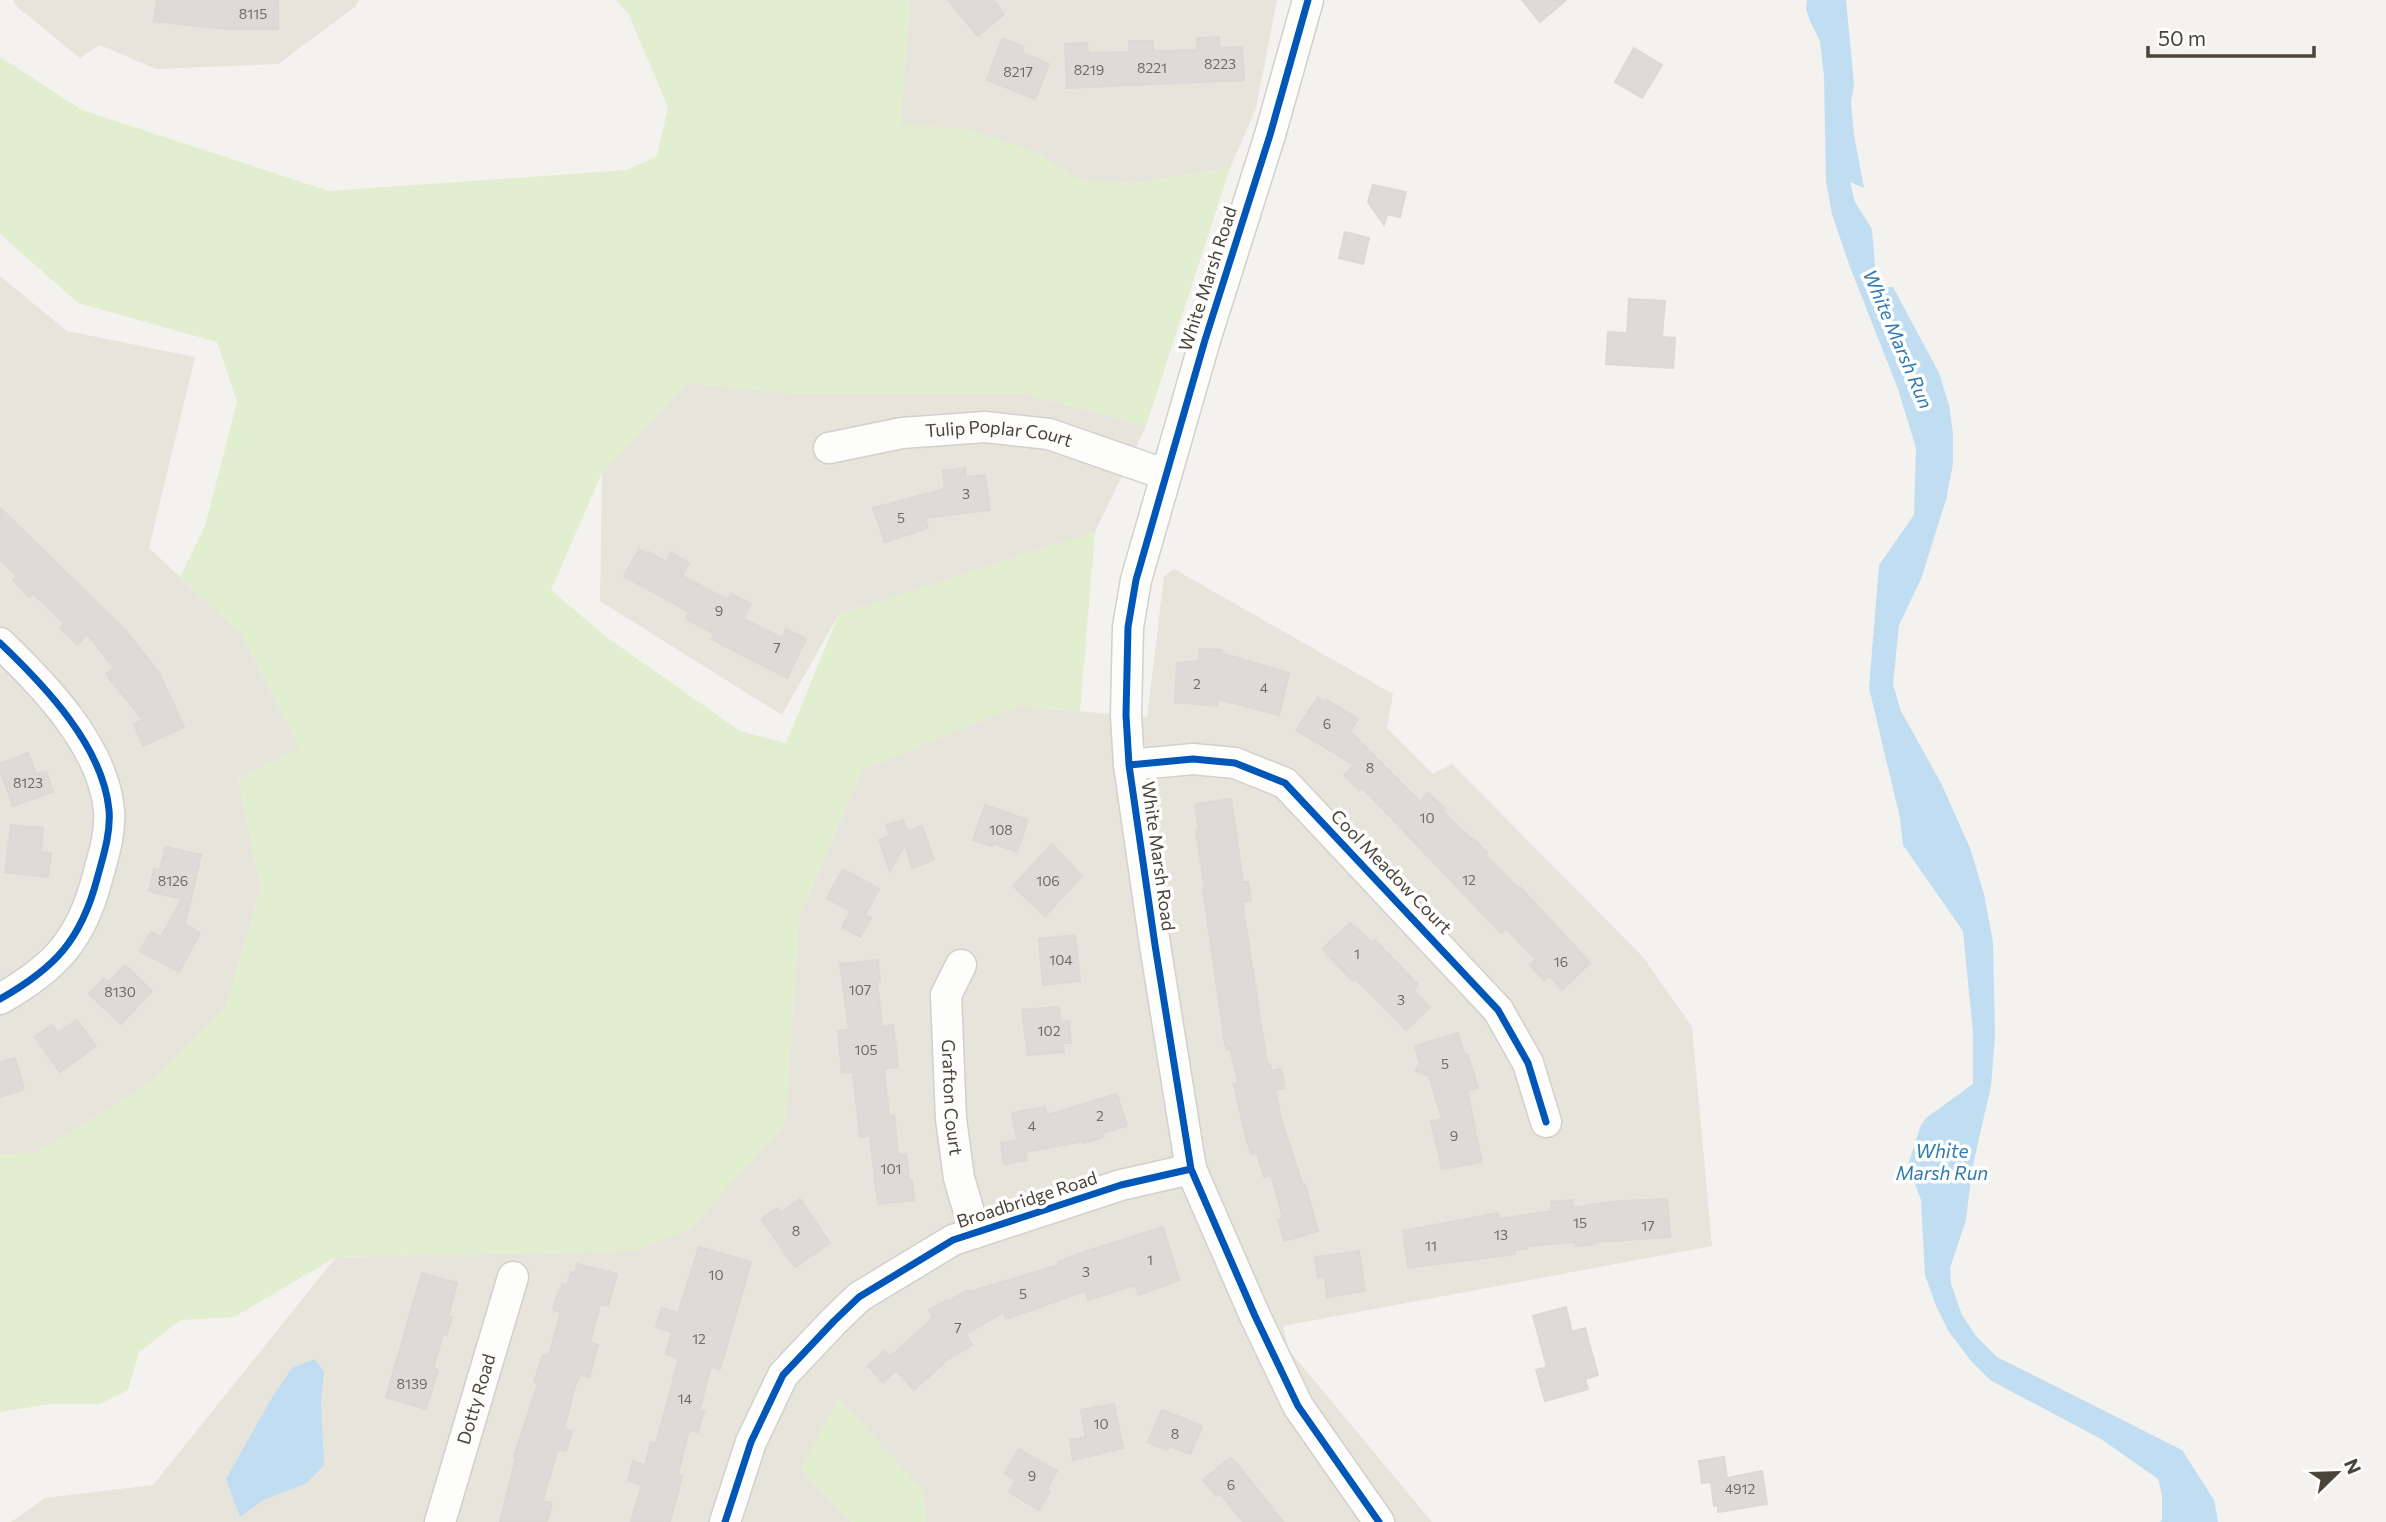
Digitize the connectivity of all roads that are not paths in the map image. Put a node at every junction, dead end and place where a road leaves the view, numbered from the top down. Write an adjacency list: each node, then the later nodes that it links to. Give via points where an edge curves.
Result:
1 (1308, 0): 3 (street, White Marsh Road)
2 (829, 448): 3 (street, Tulip Poplar Court, via 902,433 985,427 1049,434)
3 (1164, 474): 5 (street, White Marsh Road, via 1128,627)
4 (0, 643): 7 (street, via 64,712 101,775 109,811 107,842 79,930 30,982)
5 (1129, 765): 8 (street, Cool Meadow Court, via 1193,759 1235,763 1285,783 1498,1010 1528,1063); 9 (street, White Marsh Road)
6 (961, 965): 10 (street, Grafton Court, via 946,995 951,1119 959,1178)
7 (0, 999)
8 (1545, 1122)
9 (1191, 1169): 10 (street, Broadbridge Road, via 1121,1185); 14 (street, White Marsh Road, via 1298,1406)
10 (975, 1233): 13 (street, Broadbridge Road, via 953,1240 859,1297 783,1375 751,1442)
11 (513, 1277): 12 (street, Dotty Road)
12 (440, 1522)
13 (725, 1522)
14 (1379, 1522)

